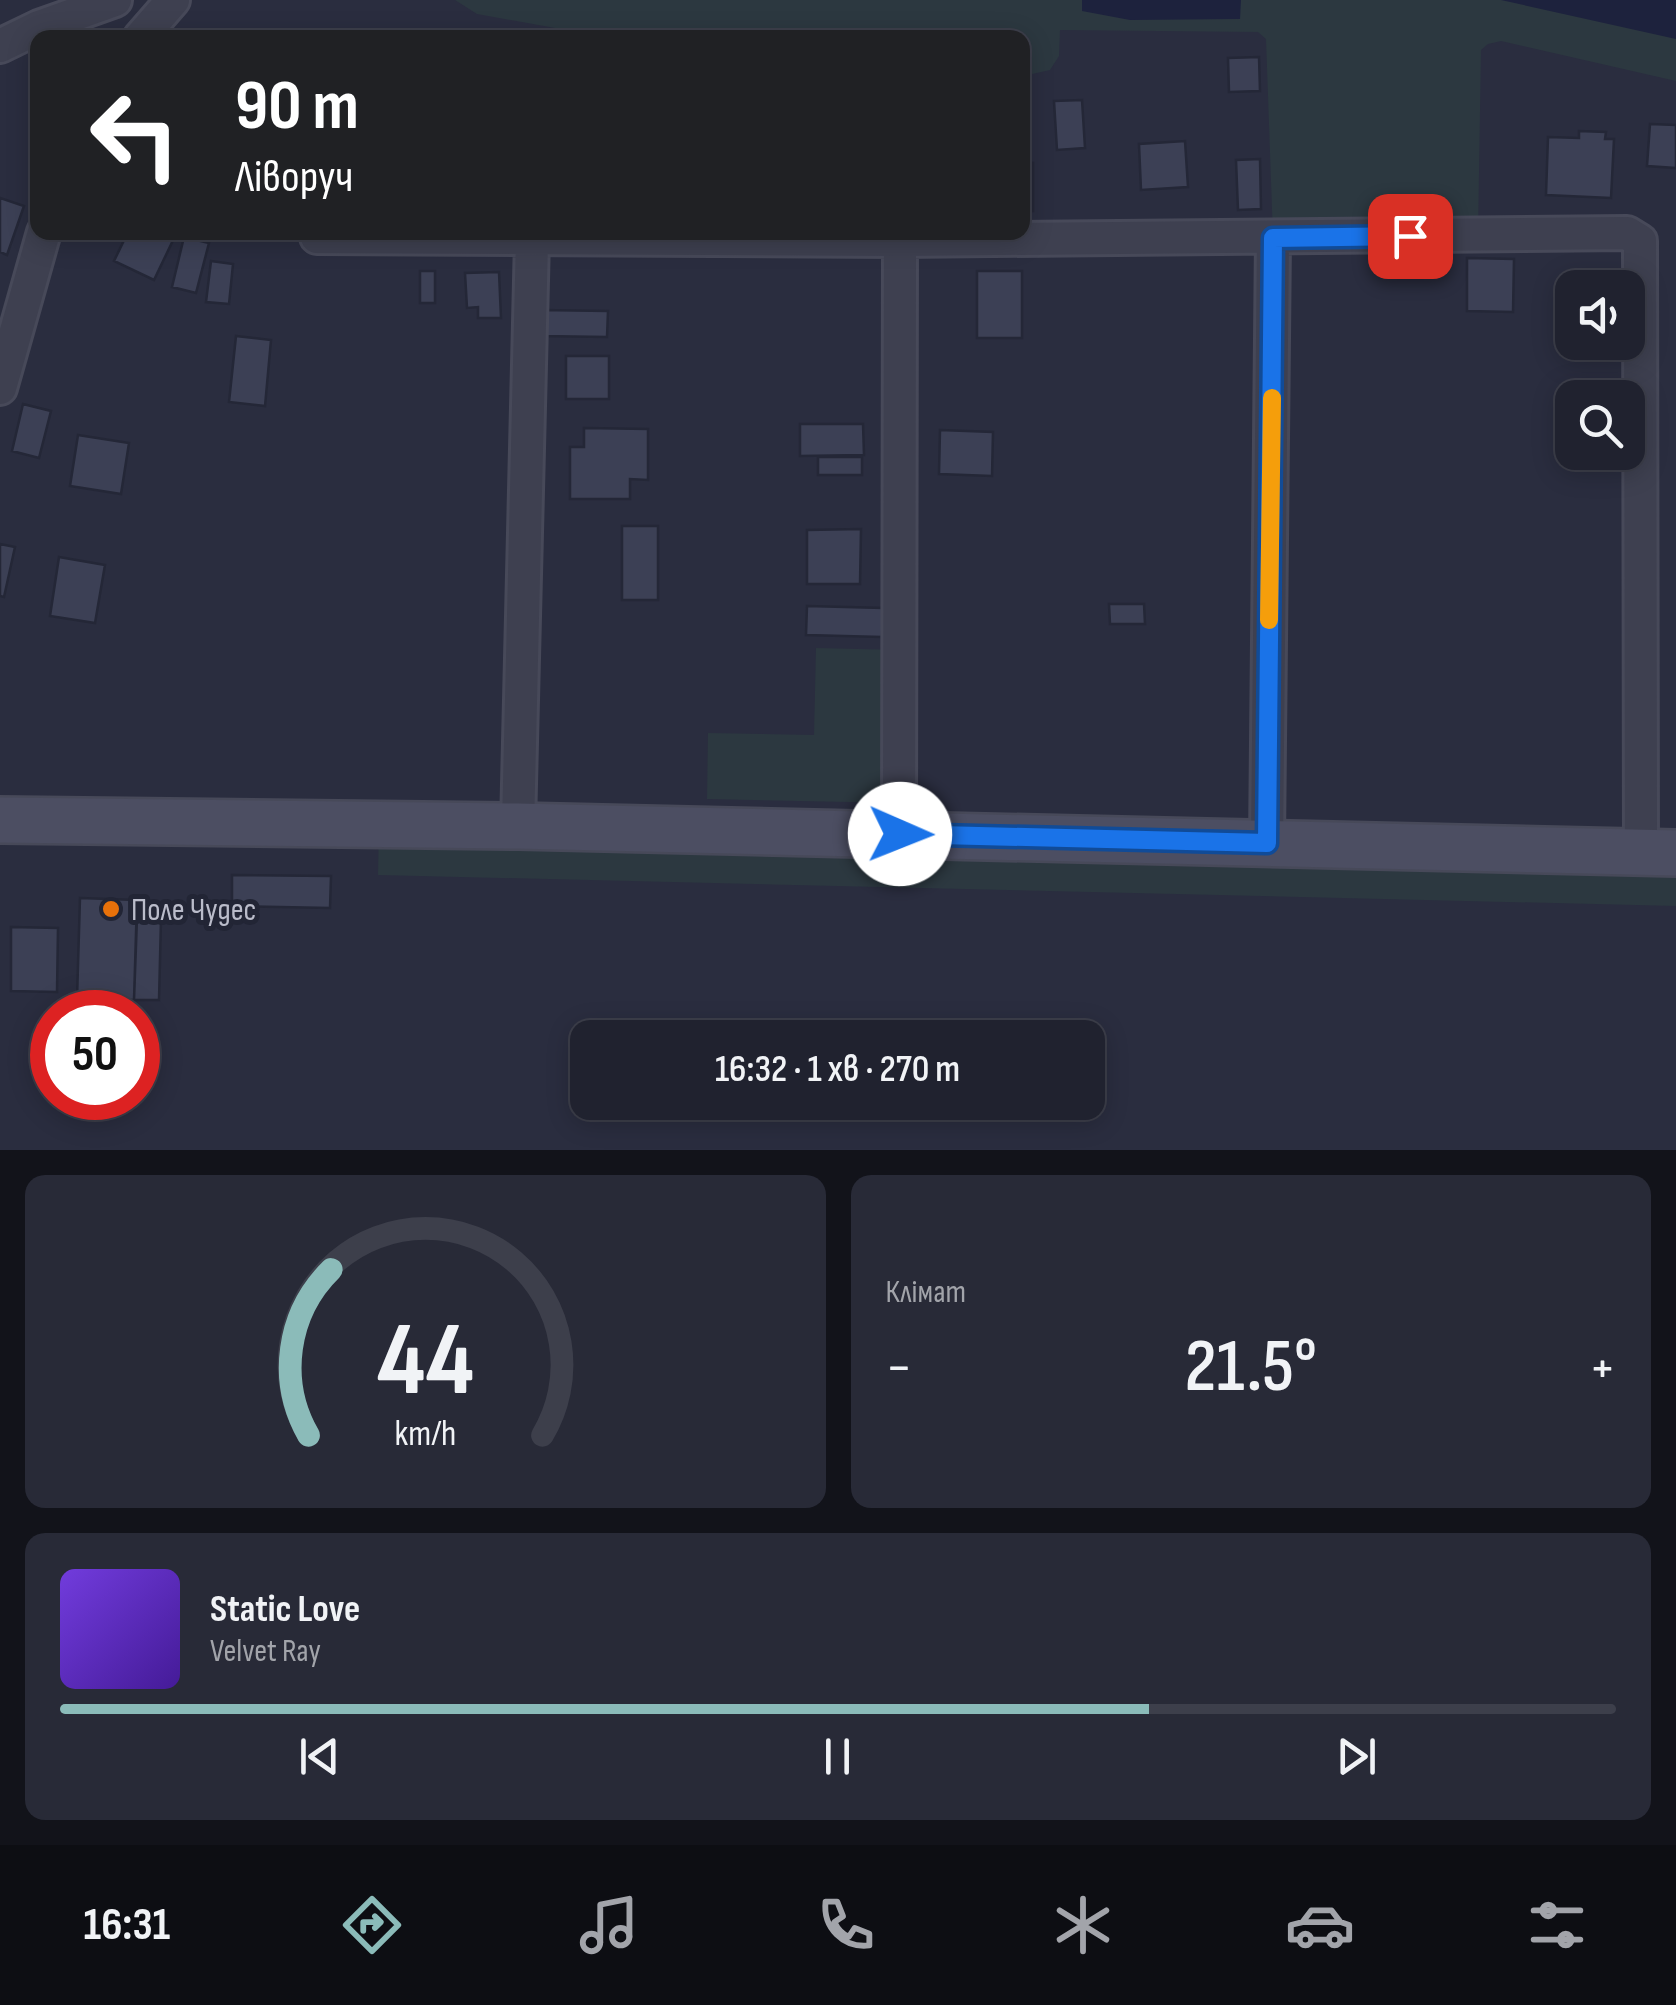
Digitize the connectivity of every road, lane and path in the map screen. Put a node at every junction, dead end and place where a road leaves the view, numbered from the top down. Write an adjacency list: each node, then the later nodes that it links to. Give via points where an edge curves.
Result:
1 (115, 0): 3 (street)
2 (174, 0): 4 (street)
3 (33, 30)
4 (147, 30)
5 (30, 31): 6 (street)
6 (0, 46)
7 (1273, 238): 8 (street); 16 (street); 17 (street, via 1627,233 1640,241)
8 (1030, 239)
9 (42, 240): 12 (street)
10 (532, 240): 14 (street)
11 (900, 240): 15 (street)
12 (0, 388)
13 (0, 820): 14 (main road)
14 (518, 826): 15 (main road)
15 (900, 834): 16 (main road)
16 (1267, 843): 17 (main road)
17 (1659, 852)

